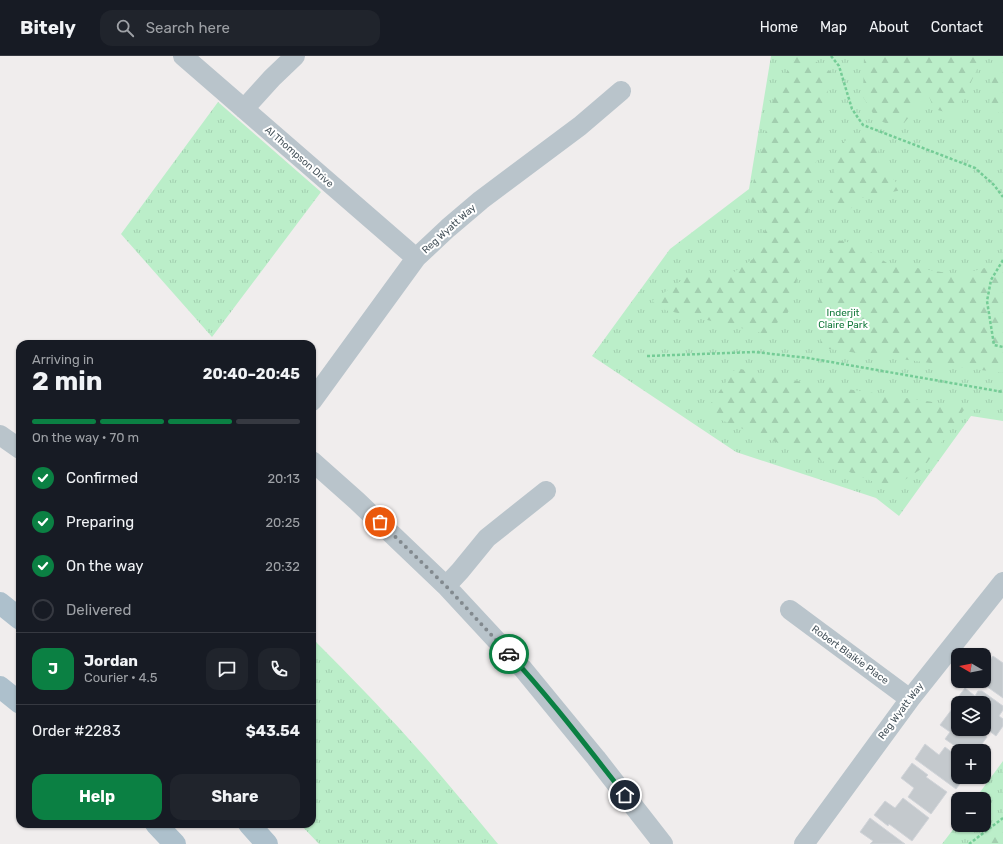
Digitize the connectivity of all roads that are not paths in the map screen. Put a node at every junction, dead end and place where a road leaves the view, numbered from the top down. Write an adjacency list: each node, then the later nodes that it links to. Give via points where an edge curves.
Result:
1 (183, 56): 4 (street, Al Thompson Drive)
2 (295, 56): 4 (street)
3 (621, 91): 5 (street, Reg Wyatt Way, via 580,126 481,200)
4 (244, 109): 5 (street, Al Thompson Drive)
5 (416, 258): 6 (street, Reg Wyatt Way)
6 (316, 396)
7 (0, 435): 8 (street)
8 (16, 446)
9 (316, 465): 12 (street)
10 (546, 491): 12 (street, via 487,538)
11 (1003, 582): 17 (street, Reg Wyatt Way)
12 (446, 586): 23 (street, via 523,669)
13 (0, 604): 15 (main road)
14 (790, 610): 17 (street, Robert Blaikie Place)
15 (16, 616)
16 (0, 687): 18 (main road)
17 (910, 699): 24 (street, Reg Wyatt Way)
18 (16, 700)
19 (160, 828): 21 (main road)
20 (253, 828): 22 (main road)
21 (175, 844)
22 (268, 844)
23 (663, 844)
24 (804, 844)

